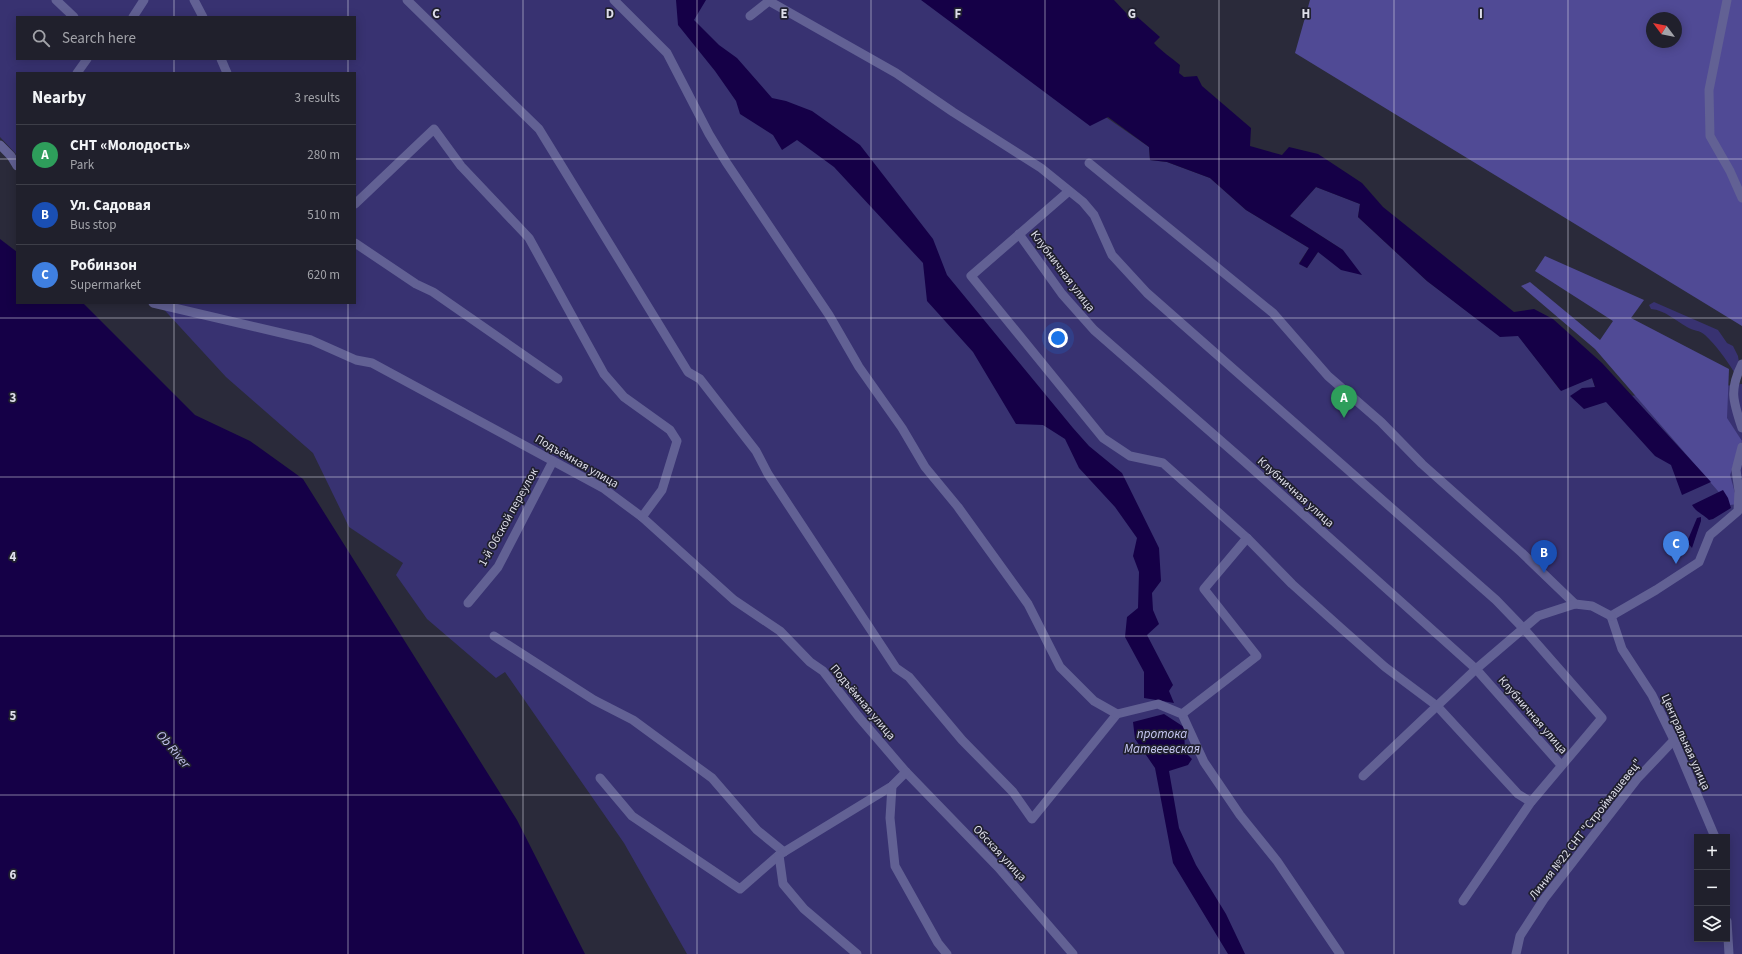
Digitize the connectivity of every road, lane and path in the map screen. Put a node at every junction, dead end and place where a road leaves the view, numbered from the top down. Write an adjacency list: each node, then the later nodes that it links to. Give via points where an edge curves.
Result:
1 (56, 0): 7 (street)
2 (144, 0): 8 (street)
3 (194, 0): 9 (street)
4 (407, 0): 38 (street, via 539,128 688,372 700,379 756,451 768,474 896,668 909,677 962,740 1013,792 1032,819)
5 (614, 0): 38 (street, via 667,53 732,172 829,314 859,367 902,428 925,467 958,507 1028,604 1060,667 1094,701)
6 (1727, 0): 19 (street, via 1709,90 1710,136)
7 (73, 16)
8 (134, 16)
9 (202, 16)
10 (750, 16): 18 (street, via 769,1 896,73 1041,168)
11 (86, 60): 13 (street)
12 (221, 60): 14 (street)
13 (78, 72)
14 (227, 72)
15 (0, 145): 16 (street)
16 (14, 153)
17 (1089, 163): 32 (street, via 1273,313 1328,376 1381,422 1422,464)
18 (1069, 191): 21 (street); 34 (street, via 1094,215 1112,255 1147,293 1467,574)
19 (1742, 198)
20 (356, 203): 29 (street, via 434,129 461,166 529,238 604,374 624,397 670,430 677,441 662,490)
21 (1019, 234): 30 (street, via 970,276 1103,438 1130,456 1163,463); 36 (street, Клубничная улица, via 1062,294 1094,330)
22 (356, 244): 25 (street, via 416,284 433,292)
23 (157, 304): 28 (street, Подъёмная улица, via 311,340 356,360 372,363)
24 (1742, 364): 26 (street, via 1736,376 1732,396)
25 (558, 380)
26 (1742, 428)
27 (1742, 447): 33 (street, via 1736,470 1738,511 1710,535 1699,562)
28 (553, 461): 29 (street, Подъёмная улица, via 603,488); 31 (street, 1-й Обской переулок, via 498,568)
29 (642, 516): 42 (street, Подъёмная улица, via 734,600 780,631 810,662 823,671)
30 (1247, 538): 37 (street, via 1292,584 1385,667); 39 (street, via 1204,589 1257,656)
31 (468, 603)
32 (1575, 604): 33 (street, via 1592,606); 34 (street, via 1538,616)
33 (1611, 616): 40 (street, Центральная улица, via 1622,649 1652,695)
34 (1524, 629): 36 (street); 41 (street, via 1602,718)
35 (494, 636): 48 (street, via 594,700 633,720 712,778 757,830)
36 (1476, 669): 37 (street); 41 (street, Клубничная улица)
37 (1437, 706): 43 (street); 46 (street, via 1518,794)
38 (1117, 714): 39 (street, via 1158,704)
39 (1182, 714): 54 (street, via 1204,762 1240,815 1277,861)
40 (1674, 740): 47 (street, Центральная улица); 55 (street, Линия №22 СНТ "Строймашевец", via 1637,779 1544,899 1520,936)
41 (1561, 765): 46 (street)
42 (906, 772): 45 (street); 53 (street, Обская улица, via 998,867)
43 (1362, 776)
44 (600, 778): 48 (street, via 632,816 740,889)
45 (892, 786): 48 (street); 52 (street, via 890,818 895,866 938,943)
46 (1531, 802): 49 (street)
47 (1714, 834)
48 (781, 853): 51 (street, via 783,884 804,909)
49 (1463, 901)
50 (1728, 942): 56 (street)
51 (857, 954)
52 (948, 954)
53 (1074, 954)
54 (1340, 954)
55 (1516, 954)
56 (1729, 954)

